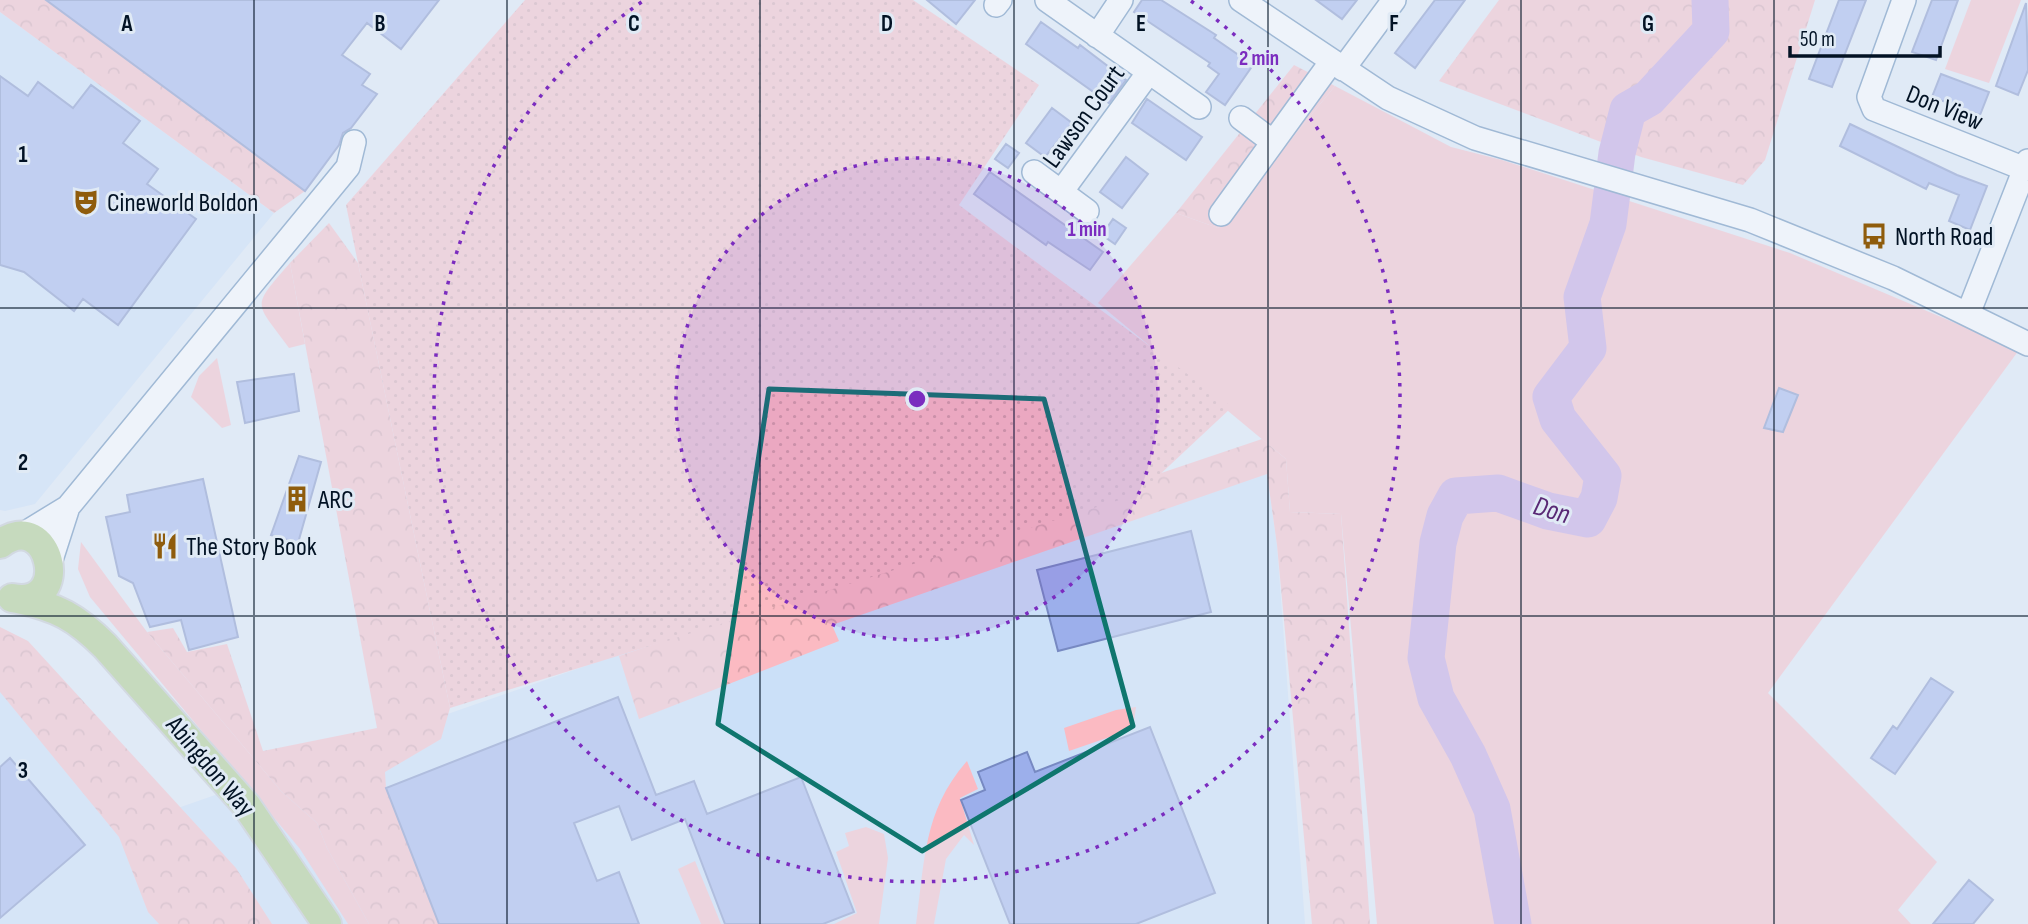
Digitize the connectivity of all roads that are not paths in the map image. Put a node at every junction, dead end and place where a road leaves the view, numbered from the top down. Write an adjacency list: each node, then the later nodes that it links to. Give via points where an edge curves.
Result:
1 (1047, 0): 6 (street, Lawson Court)
2 (1121, 0): 6 (street, Lawson Court)
3 (1241, 0): 7 (street)
4 (1394, 0): 7 (street)
5 (1904, 0): 13 (street, Don View, via 1869,97 1874,109)
6 (1097, 36): 8 (street, Lawson Court)
7 (1338, 65): 12 (street); 18 (street, via 1388,98 1475,138 1750,220 1894,278)
8 (1149, 72): 9 (street, Lawson Court); 15 (street, Lawson Court)
9 (1199, 107)
10 (1241, 118): 12 (street)
11 (354, 142): 20 (street, via 348,167)
12 (1273, 142): 17 (street)
13 (2026, 165): 18 (street)
14 (1034, 172): 15 (street, Lawson Court)
15 (1061, 192): 16 (street, Lawson Court)
16 (1087, 211)
17 (1222, 214)
18 (1968, 314): 19 (street)
19 (2028, 344)
20 (68, 507): 21 (street); 22 (street)
21 (9, 538): 22 (main road, Abingdon Way, via 36,541)
22 (50, 565): 23 (main road, Abingdon Way, via 37,594); 24 (main road, Abingdon Way)
23 (9, 596): 24 (main road, Abingdon Way)
24 (80, 621): 25 (main road, Abingdon Way, via 175,721 246,805)
25 (327, 924)

